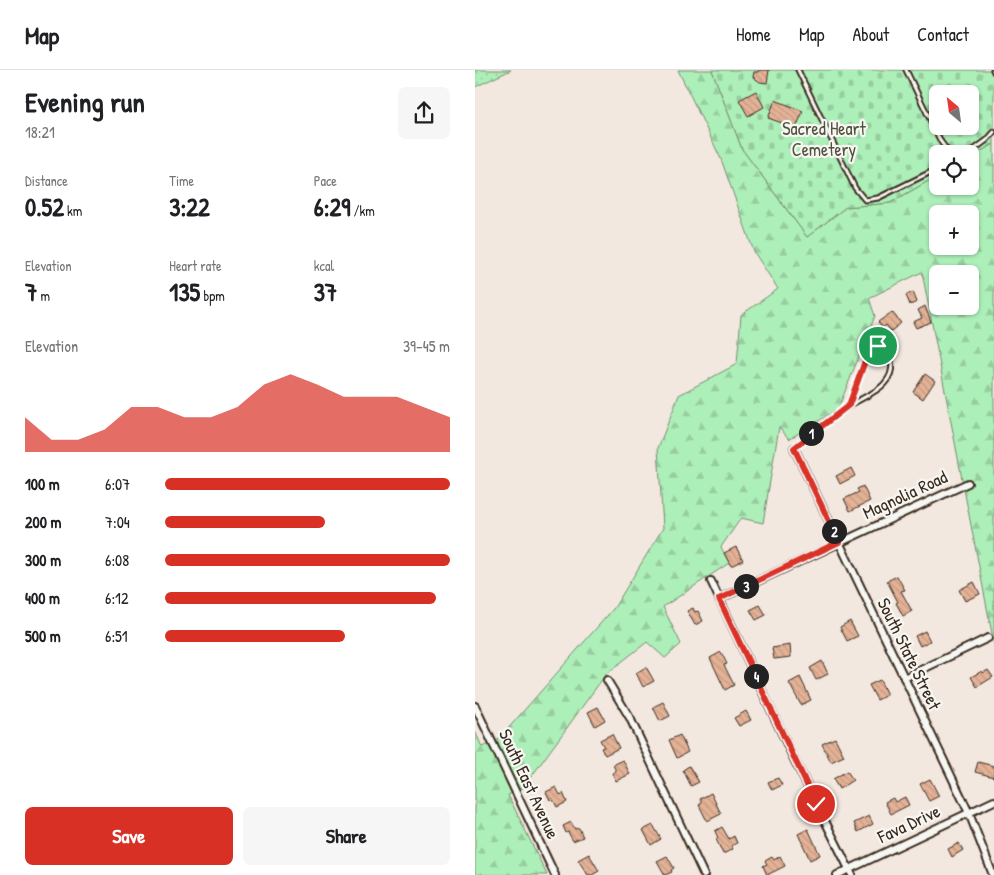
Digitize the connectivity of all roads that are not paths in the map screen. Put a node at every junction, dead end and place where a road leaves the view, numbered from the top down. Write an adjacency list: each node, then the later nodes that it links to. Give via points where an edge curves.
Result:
1 (798, 70): 6 (lane, via 855,188 865,200 878,198)
2 (906, 70): 4 (lane)
3 (994, 132): 5 (lane)
4 (943, 145)
5 (979, 146)
6 (929, 173)
7 (849, 405): 7 (lane, via 883,385 892,372 892,361 885,349 878,346 872,349); 8 (lane)
8 (794, 448): 10 (street, South State Street)
9 (968, 483): 10 (street, Magnolia Road)
10 (839, 542): 12 (street, Magnolia Road); 14 (street, South State Street)
11 (711, 581): 12 (street)
12 (719, 599): 19 (street)
13 (988, 638): 14 (street)
14 (904, 678): 18 (street, South State Street)
15 (607, 680): 21 (street, via 636,731)
16 (475, 706): 20 (street, South East Avenue)
17 (994, 801): 18 (street, Fava Drive)
18 (969, 813): 19 (street, Fava Drive); 23 (street, South State Street)
19 (851, 872): 22 (street, Fava Drive)
20 (555, 875)
21 (704, 875)
22 (837, 875)
23 (993, 875)

